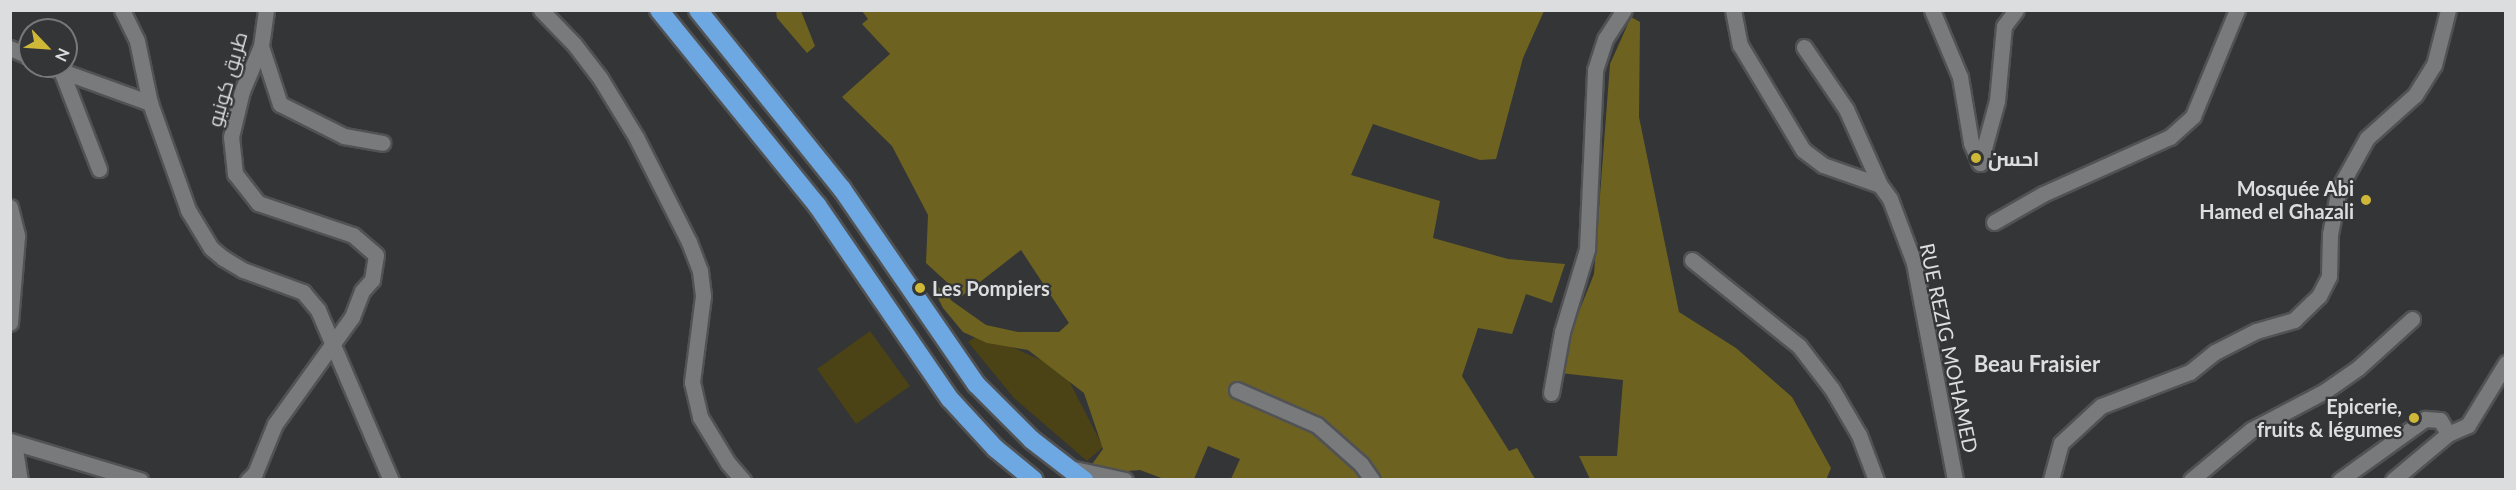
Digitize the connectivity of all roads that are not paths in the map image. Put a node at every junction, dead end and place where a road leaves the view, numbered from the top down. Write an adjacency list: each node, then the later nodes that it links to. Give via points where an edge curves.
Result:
1 (122, 10): 16 (street, via 137,40)
2 (266, 10): 12 (street, طريق كونيو)
3 (541, 10): 36 (street, via 600,78 636,137 689,242 700,271 703,296 692,382 700,417)
4 (659, 10): 37 (highway, via 817,205 955,406 995,448)
5 (698, 10): 31 (highway, via 842,189 976,384 1011,421)
6 (1624, 10): 28 (street, via 1605,39 1595,70 1587,249 1562,332)
7 (1733, 10): 19 (street, via 1740,45 1803,150 1823,165)
8 (1932, 10): 9 (street, via 1960,77 1971,143 1980,163 1997,101 2004,26)
9 (2016, 10)
10 (2237, 10): 21 (street, via 2193,116 2170,137 2043,194)
11 (2448, 10): 42 (street, via 2434,65 2415,95 2367,138 2339,188 2330,234 2329,276 2319,296 2294,320 2256,331 2216,352 2190,372 2101,406 2061,443)
12 (261, 46): 17 (street, via 280,104 344,136); 25 (street, طريق كونيو, via 243,91 231,137 235,174 258,203 353,235 376,255 372,280)
13 (1804, 47): 19 (street, RUE REZIG MOHAMED, via 1846,109)
14 (78, 77): 16 (street)
15 (59, 78): 18 (street)
16 (150, 103): 25 (street, via 188,210 211,248 243,270 303,292 318,310)
17 (381, 143)
18 (99, 169)
19 (1880, 185): 41 (street, RUE REZIG MOHAMED, via 1890,200 1914,263)
20 (10, 207): 24 (street, via 17,236)
21 (1994, 222)
22 (1692, 260): 40 (street, via 1798,346 1832,389 1854,426)
23 (2412, 319): 43 (street, via 2358,368 2325,391 2251,430)
24 (10, 323)
25 (331, 346): 34 (street, via 275,424 255,473); 35 (street)
26 (2505, 363): 29 (street, via 2468,425)
27 (1237, 390): 39 (street, via 1317,425 1361,464)
28 (1551, 393)
29 (2448, 434): 44 (street, via 2440,420 2425,419); 45 (street)
30 (12, 442): 32 (street); 33 (street)
31 (1076, 474): 38 (street)
32 (20, 480)
33 (140, 480)
34 (248, 480)
35 (391, 480)
36 (743, 480)
37 (1034, 480)
38 (1125, 480)
39 (1372, 480)
40 (1876, 480)
41 (1955, 480)
42 (2051, 480)
43 (2192, 480)
44 (2340, 480)
45 (2393, 480)

